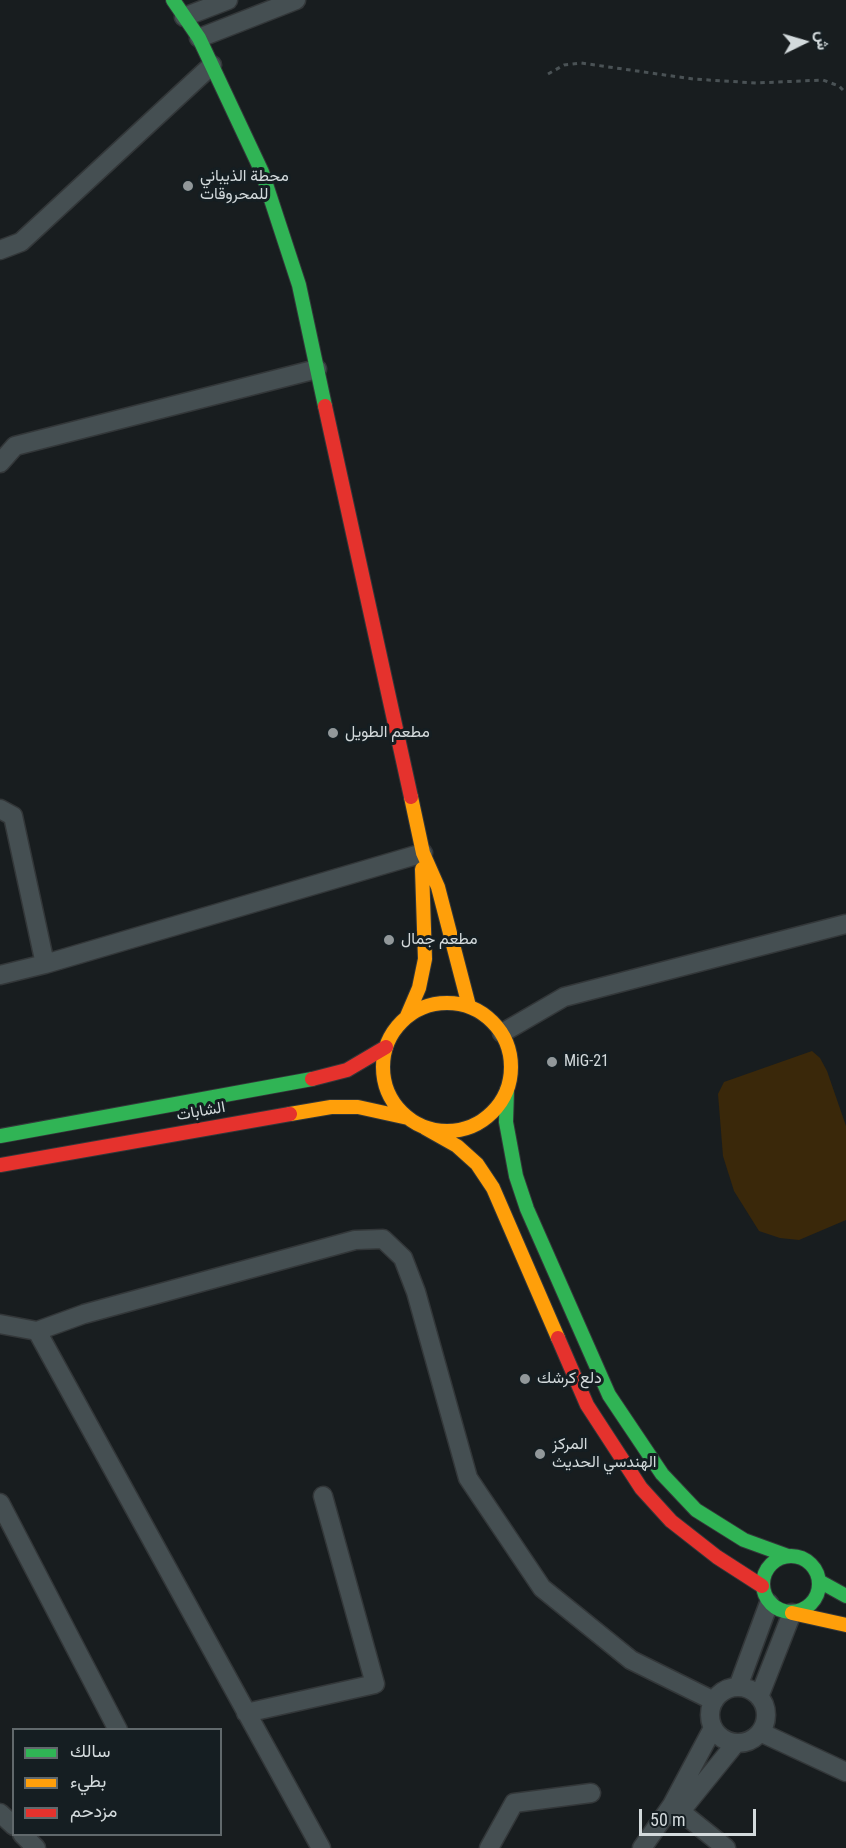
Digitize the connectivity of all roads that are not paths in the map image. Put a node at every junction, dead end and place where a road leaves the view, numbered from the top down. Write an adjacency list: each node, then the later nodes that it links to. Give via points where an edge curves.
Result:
1 (173, 0): 4 (main road)
2 (228, 0): 4 (street)
3 (296, 0): 5 (street)
4 (184, 17): 5 (main road)
5 (200, 38): 6 (main road)
6 (212, 64): 7 (street, via 21,242); 8 (main road, via 265,182 299,285)
7 (0, 250)
8 (318, 369): 9 (street, via 15,446); 11 (main road)
9 (0, 463)
10 (0, 809): 13 (street, via 13,816)
11 (423, 853): 13 (street); 15 (main road, via 438,887); 16 (main road, via 425,959 419,988)
12 (846, 924): 17 (street, via 564,997)
13 (45, 964): 14 (street)
14 (0, 975)
15 (469, 1006): 16 (main road, via 447,1002 426,1006); 17 (main road, via 488,1017)
16 (407, 1016): 18 (main road)
17 (502, 1034): 19 (main road, via 510,1052)
18 (386, 1047): 20 (main road, via 386,1086); 22 (main road, الشابات, via 347,1070 294,1084)
19 (507, 1090): 21 (main road, via 483,1121 464,1129); 28 (main road, via 506,1122 523,1198 609,1395 662,1474 696,1510 744,1540)
20 (408, 1118): 21 (main road); 23 (main road, الشابات, via 358,1107 331,1107)
21 (425, 1128): 30 (main road, via 457,1146 477,1164 493,1188 586,1405 641,1488 671,1521)
22 (0, 1136)
23 (0, 1166)
24 (0, 1324): 25 (street)
25 (37, 1331): 36 (street, via 84,1314 355,1240 383,1239 403,1258 416,1292 468,1478 542,1588 631,1660); 37 (street)
26 (323, 1496): 37 (street, via 375,1684)
27 (0, 1503): 38 (street)
28 (788, 1556): 29 (main road, via 797,1556 812,1565); 30 (main road, via 766,1569)
29 (819, 1581): 31 (main road); 32 (main road, via 815,1599)
30 (766, 1595): 32 (main road, via 776,1608); 34 (street)
31 (846, 1596)
32 (792, 1613): 33 (main road); 35 (street)
33 (846, 1625)
34 (738, 1687): 35 (street); 36 (street, via 724,1691)
35 (759, 1697): 40 (street, via 766,1714)
36 (714, 1701): 39 (street)
37 (246, 1713): 49 (street)
38 (117, 1728)
39 (713, 1728): 41 (street, via 727,1741); 51 (street, via 672,1805)
40 (760, 1732): 41 (street, via 753,1739); 42 (street)
41 (736, 1743): 44 (street)
42 (846, 1772)
43 (591, 1793): 50 (street, via 514,1803)
44 (680, 1811): 52 (street); 53 (street)
45 (0, 1813): 46 (street)
46 (12, 1824)
47 (24, 1836): 48 (street)
48 (36, 1848)
49 (321, 1848)
50 (489, 1848)
51 (642, 1848)
52 (654, 1848)
53 (726, 1848)

